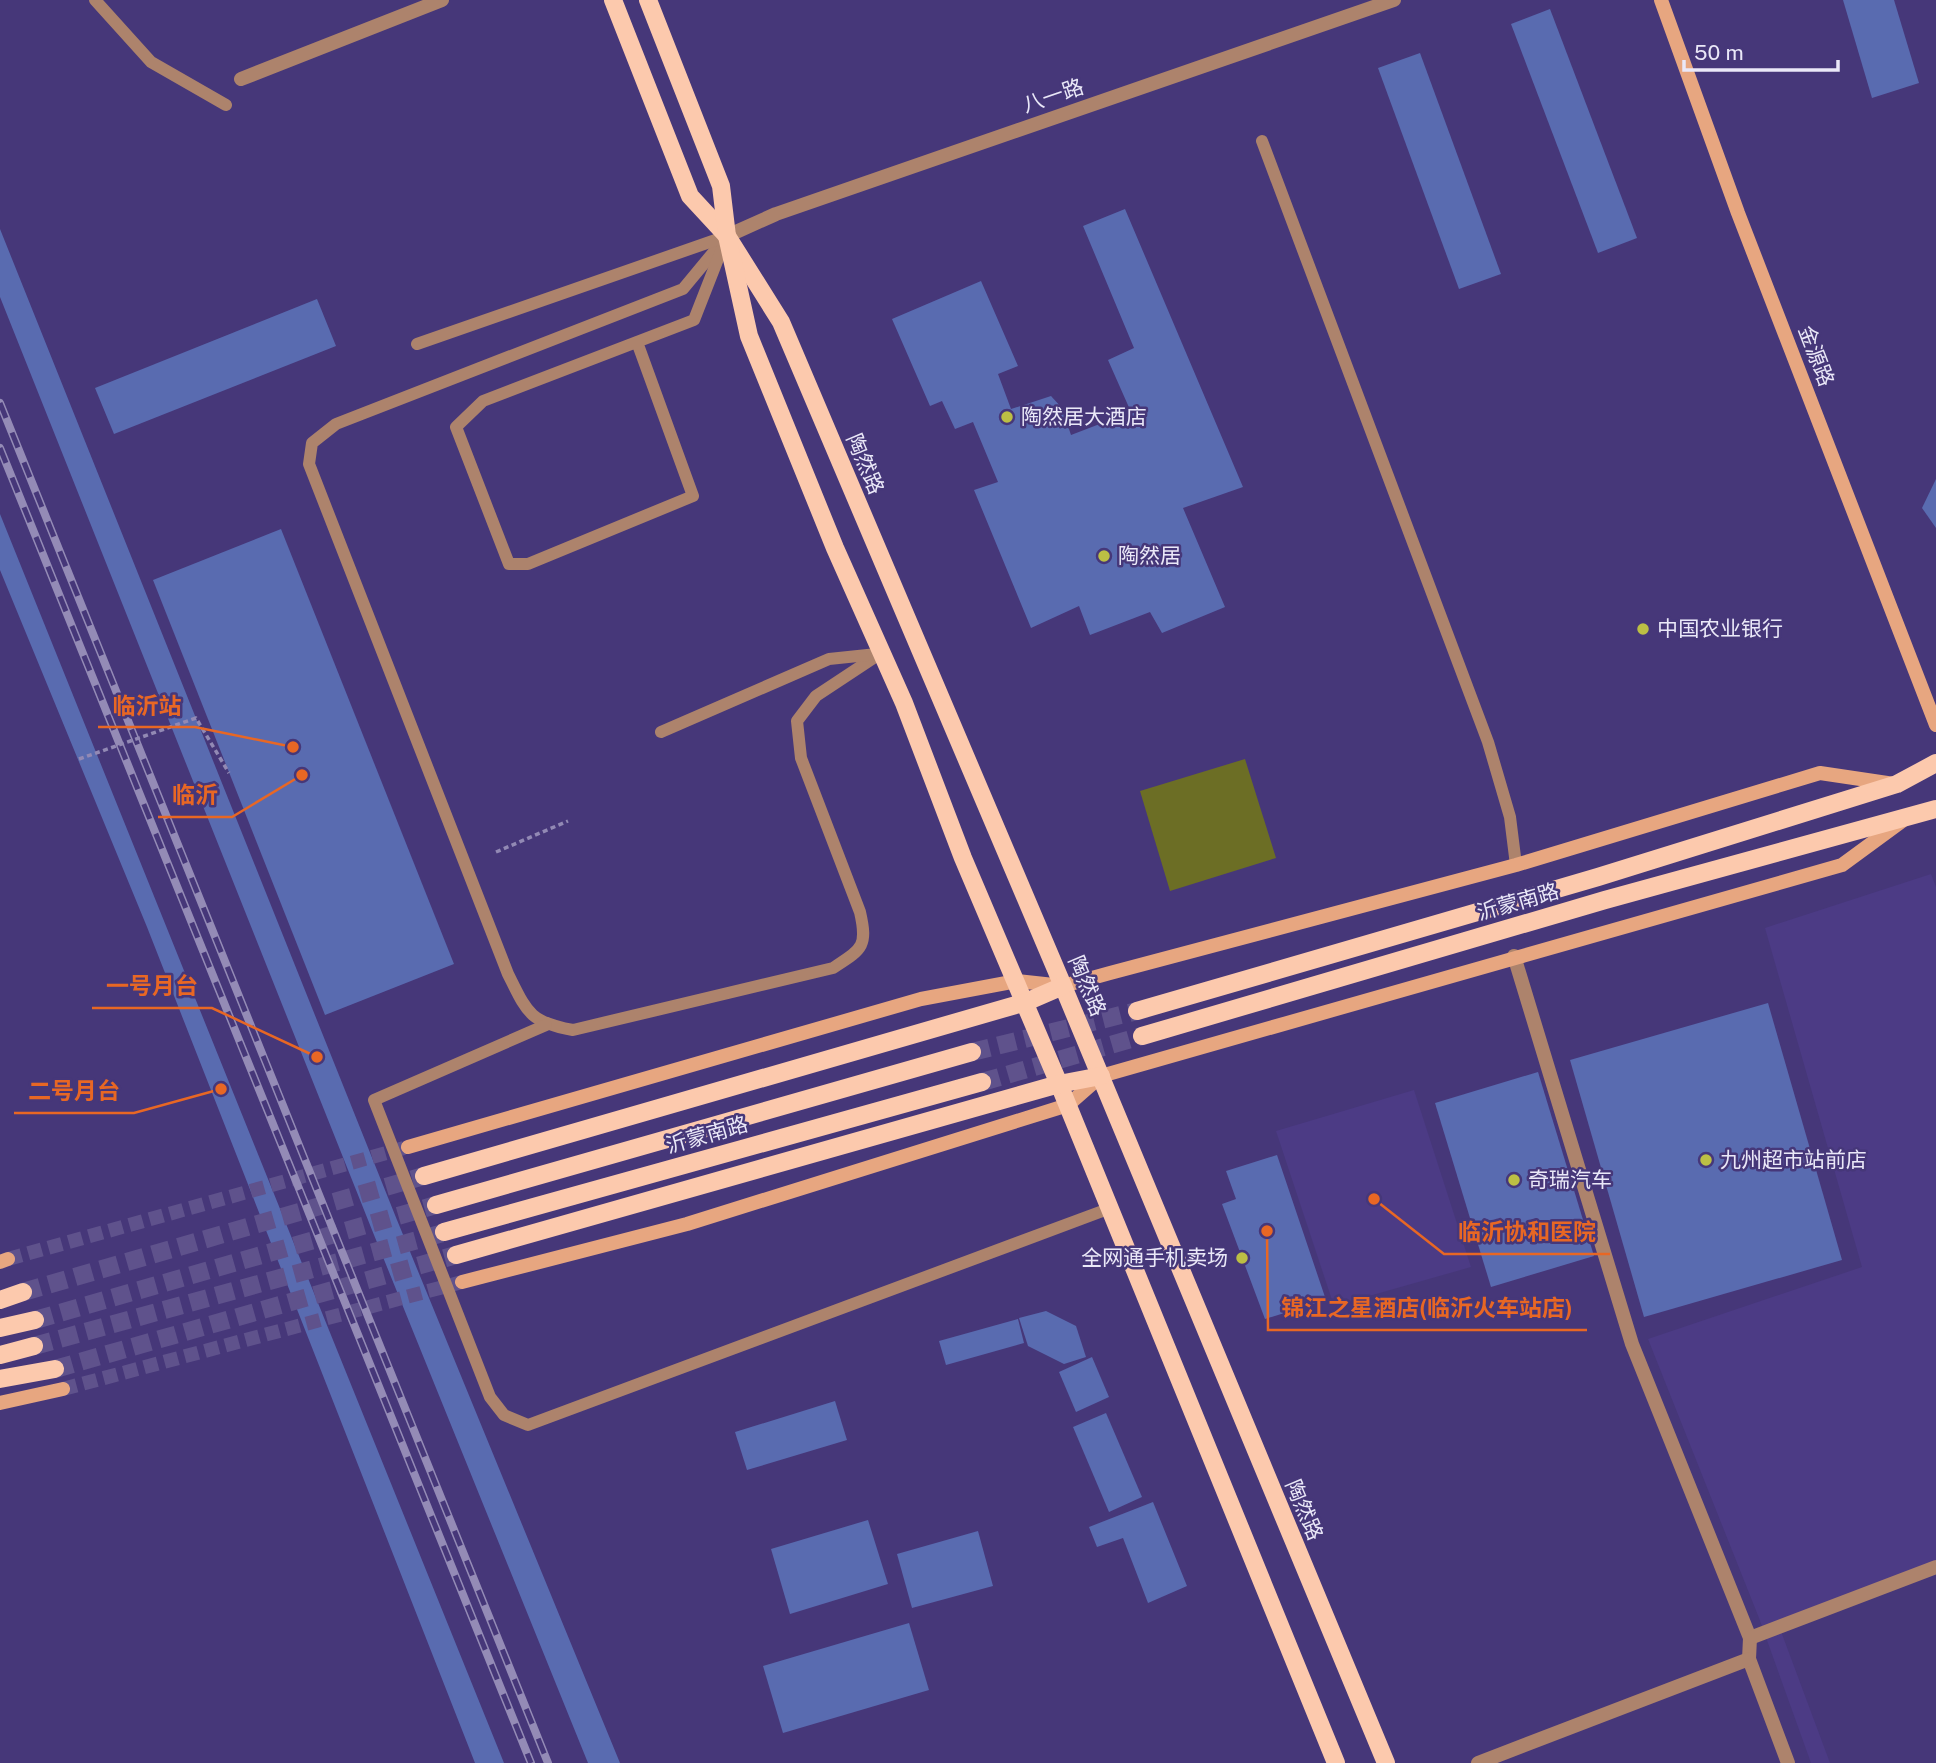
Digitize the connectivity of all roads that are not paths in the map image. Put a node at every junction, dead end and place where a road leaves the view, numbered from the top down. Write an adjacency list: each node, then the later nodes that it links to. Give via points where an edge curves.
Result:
1 (95, 0): 8 (lane, via 151,62)
2 (442, 0): 7 (street)
3 (613, 0): 10 (main road, 陶然路, via 690,196)
4 (648, 0): 10 (main road, 陶然路, via 721,186)
5 (1394, 0): 10 (street, 八一路, via 776,214)
6 (1661, 0): 14 (street, 金源路, via 1738,213)
7 (241, 79)
8 (226, 105)
9 (1262, 141): 20 (lane, via 1488,743 1510,817)
10 (727, 236): 11 (lane, via 694,320); 12 (lane); 13 (main road, 陶然路, via 748,336); 23 (main road, 陶然路, via 781,322); 26 (lane, via 684,289 336,424 312,443 309,464 508,974 528,1014)
11 (637, 342): 11 (lane, via 483,401 456,427 509,564 528,564 693,496)
12 (417, 344)
13 (881, 653): 15 (lane, via 829,659); 22 (main road, 陶然路); 26 (lane, via 816,696 797,721 801,758 866,935 857,953 833,968 573,1030)
14 (1936, 725)
15 (661, 732)
16 (1936, 763): 17 (main road, 沂蒙南路)
17 (1898, 784): 20 (street, via 1820,773); 25 (main road, 沂蒙南路)
18 (1936, 809): 19 (main road, 沂蒙南路)
19 (1909, 816): 21 (street, via 1842,865); 27 (main road, 沂蒙南路)
20 (1516, 865): 23 (street)
21 (1514, 957): 29 (street); 51 (street, via 1632,1344)
22 (1017, 981): 23 (street); 24 (main road, 陶然路); 33 (street, via 921,999)
23 (1063, 986): 24 (main road); 29 (main road, 陶然路)
24 (1026, 1002): 31 (main road, 陶然路); 34 (main road)
25 (1137, 1011)
26 (546, 1025): 36 (lane, via 374,1100 490,1397 504,1415 528,1425)
27 (1142, 1036)
28 (972, 1052): 35 (main road, 沂蒙南路)
29 (1101, 1076): 31 (main road); 32 (street); 54 (main road, 陶然路)
30 (982, 1082): 37 (main road, 沂蒙南路)
31 (1059, 1084): 32 (main road, 陶然路); 38 (main road)
32 (1068, 1105): 36 (main road, 陶然路); 39 (street, via 687,1224)
33 (408, 1147)
34 (424, 1176)
35 (436, 1205)
36 (1108, 1209): 53 (main road, 陶然路)
37 (444, 1232)
38 (456, 1255)
39 (462, 1282)
40 (23, 1293): 41 (main road)
41 (0, 1300)
42 (35, 1320): 43 (main road)
43 (0, 1328)
44 (34, 1346): 45 (main road)
45 (0, 1355)
46 (55, 1369): 47 (main road)
47 (0, 1379)
48 (63, 1389): 49 (street)
49 (0, 1403)
50 (1936, 1567): 51 (street)
51 (1750, 1638): 52 (street)
52 (1749, 1659): 55 (street); 56 (street)
53 (1336, 1763)
54 (1386, 1763)
55 (1478, 1763)
56 (1788, 1763)

